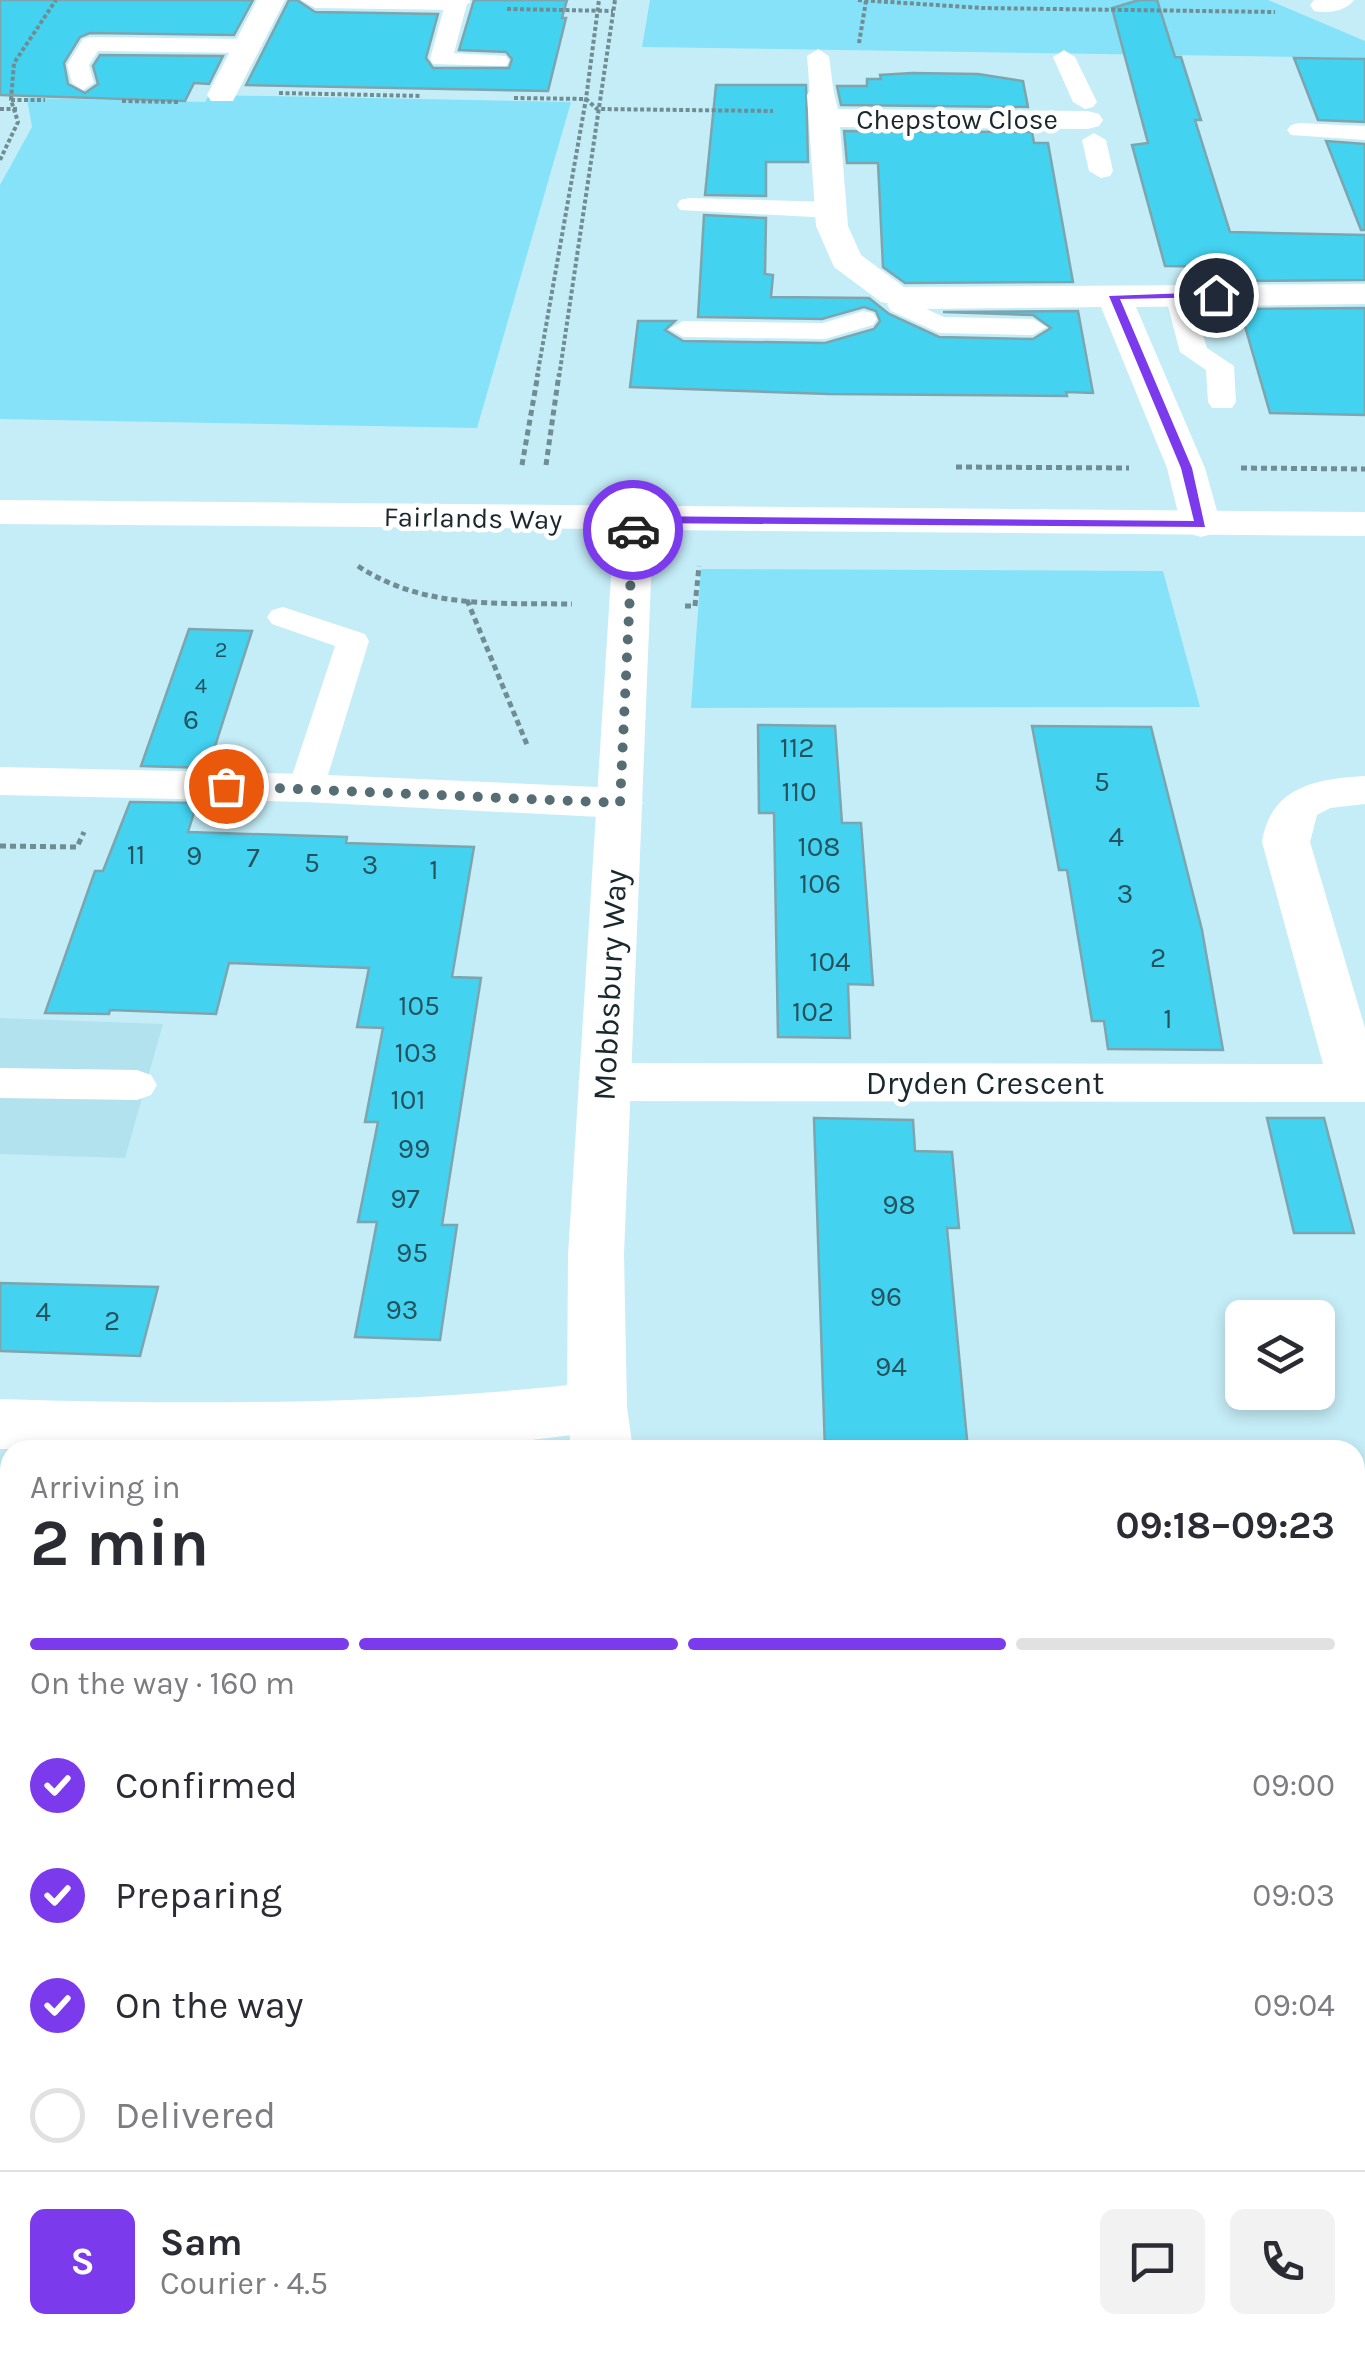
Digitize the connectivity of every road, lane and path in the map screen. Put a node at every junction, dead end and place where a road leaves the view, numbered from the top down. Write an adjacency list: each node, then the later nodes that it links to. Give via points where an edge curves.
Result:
1 (56, 0): 22 (path, via 14,63 11,100)
2 (271, 0): 11 (street)
3 (315, 0): 7 (street)
4 (599, 0): 8 (path)
5 (616, 0): 9 (path)
6 (858, 0): 10 (path)
7 (456, 4): 8 (path); 14 (lane, via 442,60)
8 (597, 10): 9 (path); 19 (path)
9 (613, 11): 23 (path)
10 (1289, 14)
11 (247, 46): 15 (lane, via 91,44 78,66); 16 (street)
12 (818, 56): 20 (lane)
13 (1064, 57): 24 (lane)
14 (498, 61)
15 (82, 83)
16 (222, 93): 17 (path)
17 (437, 96)
18 (514, 98): 19 (path)
19 (586, 99): 23 (path); 39 (path)
20 (824, 108): 23 (path); 24 (street, Chepstow Close); 30 (street, Chepstow Close)
21 (0, 109): 22 (path)
22 (19, 109): 27 (path, via 20,124)
23 (597, 109): 40 (path)
24 (1089, 121): 28 (lane)
25 (1299, 130): 26 (lane)
26 (1365, 133)
27 (0, 160)
28 (1100, 172)
29 (688, 205): 30 (lane)
30 (831, 210): 34 (street, Chepstow Close, via 846,260)
31 (1365, 294): 33 (street, Chepstow Close)
32 (1114, 296): 33 (street, Chepstow Close); 34 (street, Chepstow Close); 44 (street, via 1186,468)
33 (1178, 296): 38 (lane, via 1194,352 1220,366)
34 (908, 302): 35 (street, Chepstow Close); 36 (lane, via 940,325)
35 (862, 319): 37 (lane, via 825,331)
36 (1034, 327)
37 (683, 329)
38 (1222, 402)
39 (522, 465)
40 (546, 466)
41 (0, 512): 42 (street, Fairlands Way)
42 (634, 520): 44 (street, Fairlands Way); 47 (street, Mobbsbury Way)
43 (1365, 524): 44 (street, Fairlands Way)
44 (1201, 525)
45 (352, 561): 46 (path, via 374,579 435,598)
46 (468, 600): 47 (path); 52 (path)
47 (629, 605): 53 (street, Mobbsbury Way)
48 (283, 617): 50 (lane, via 353,641)
49 (0, 781): 50 (street)
50 (306, 788): 52 (street)
51 (1365, 790): 56 (street, via 1300,804 1287,819 1286,842)
52 (550, 800): 53 (street)
53 (620, 803): 54 (street, Mobbsbury Way)
54 (604, 1082): 56 (street, Dryden Crescent); 58 (street, Mobbsbury Way, via 596,1254)
55 (0, 1083): 57 (lane)
56 (1360, 1083)
57 (137, 1086)
58 (600, 1429): 59 (street, via 505,1420)
59 (19, 1433)

